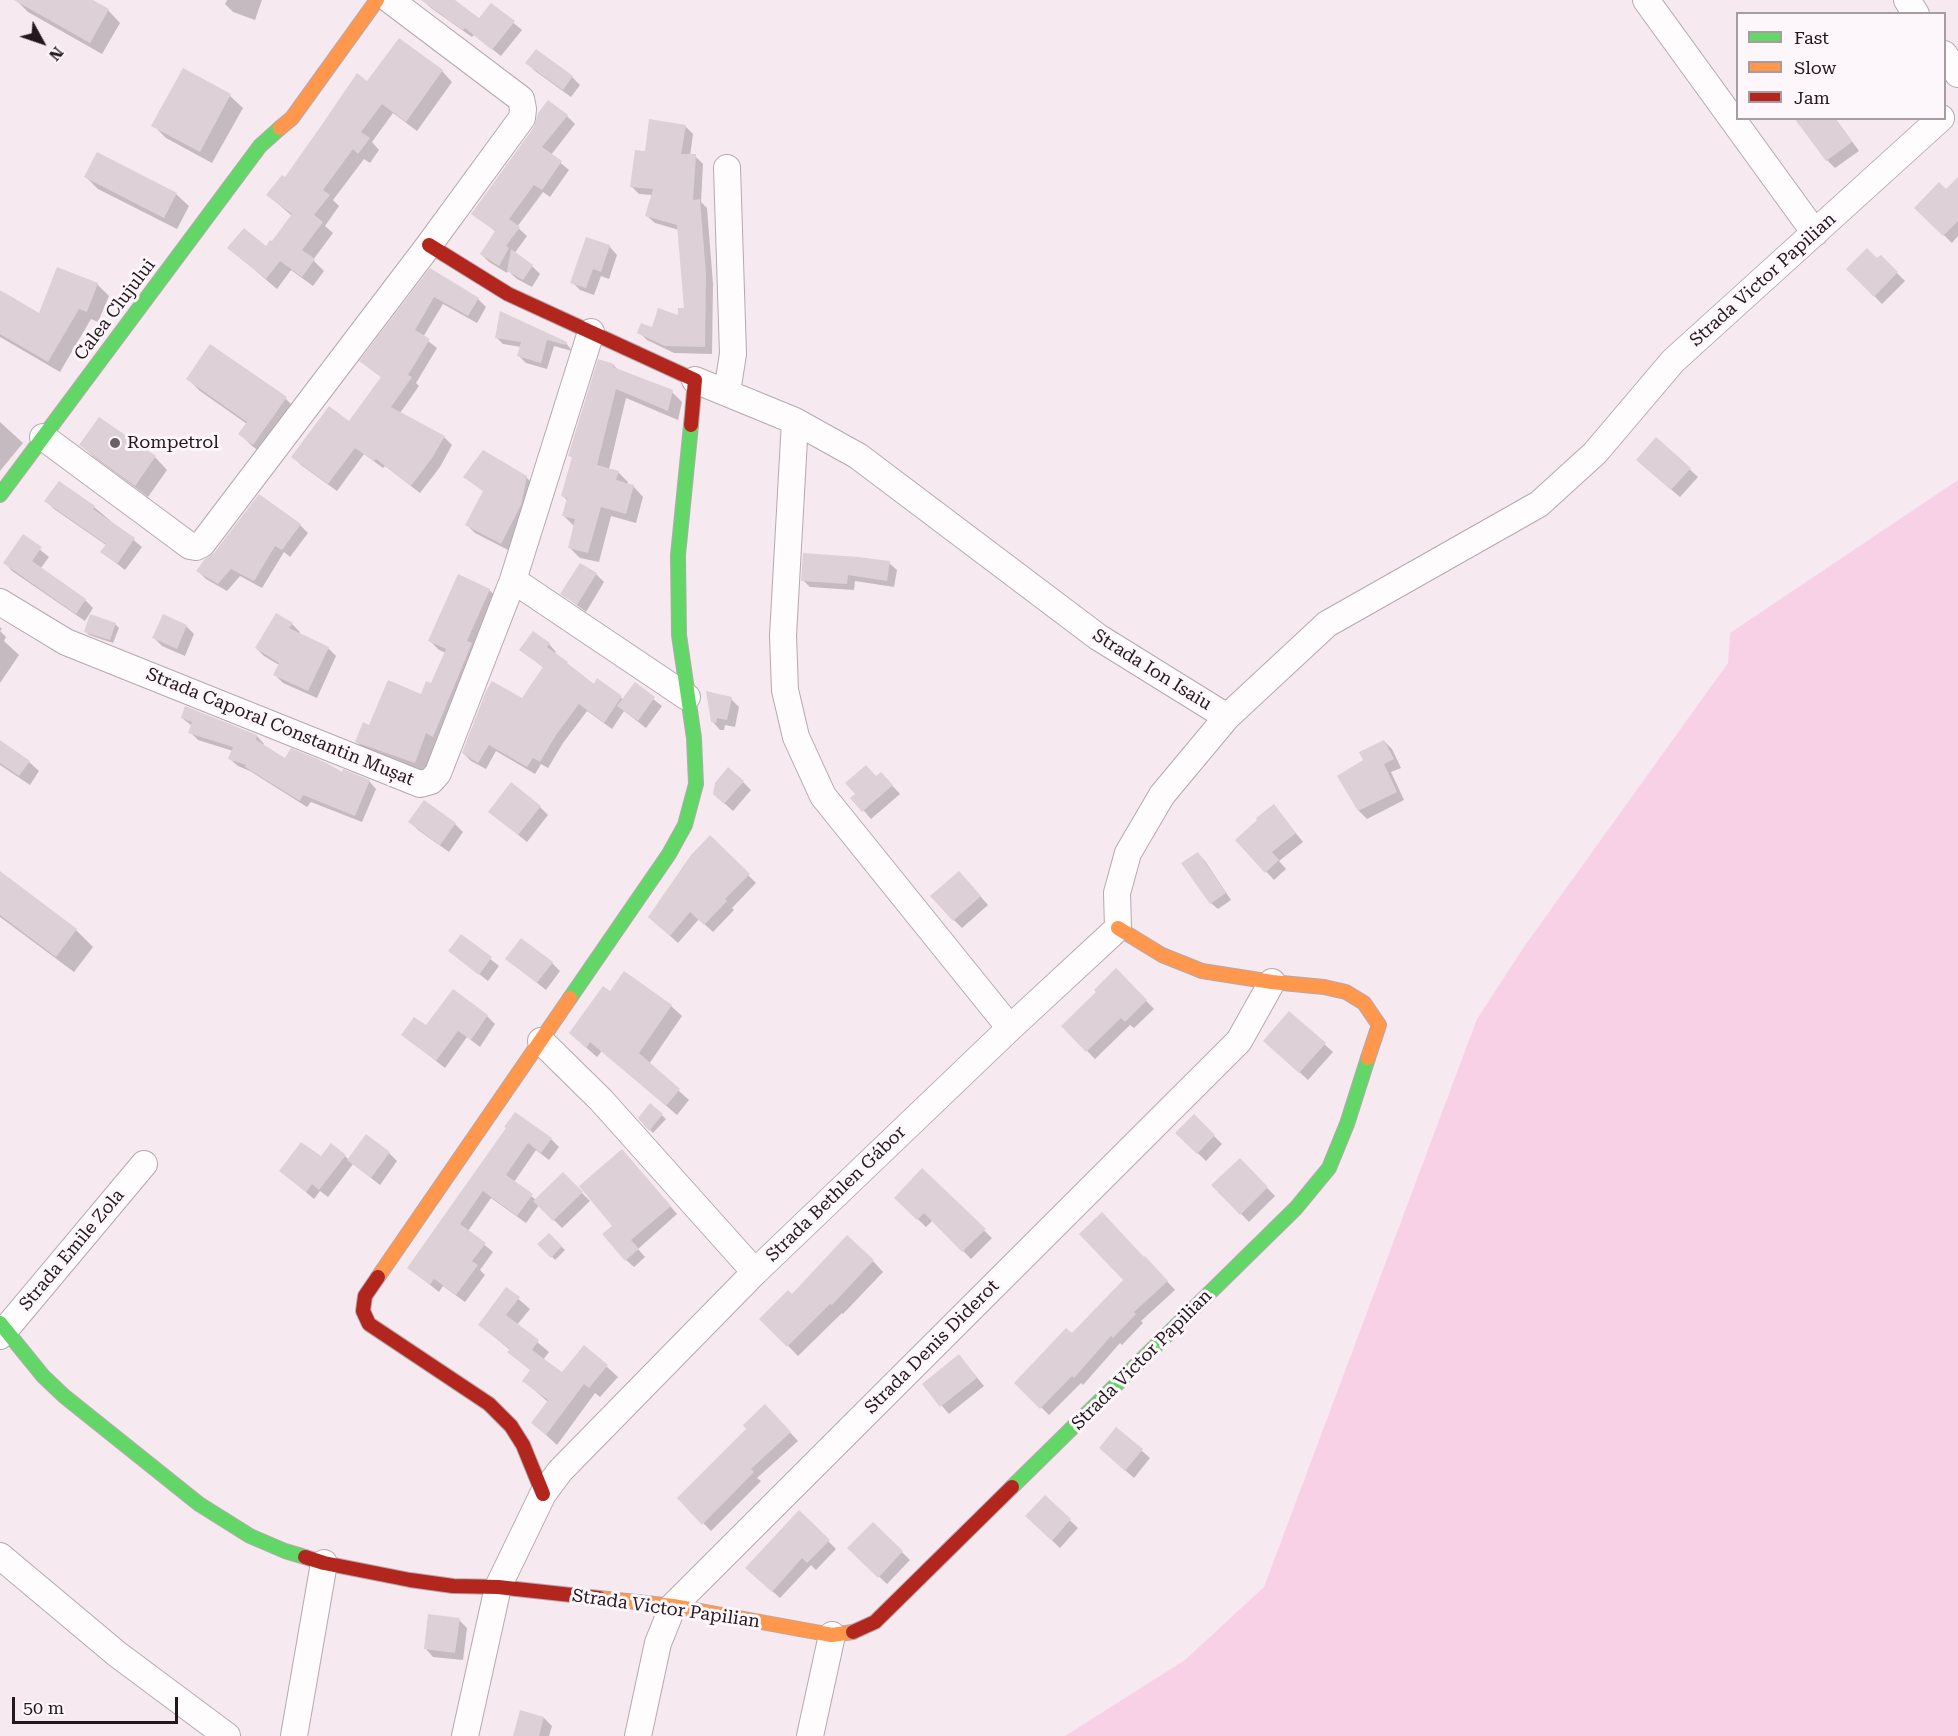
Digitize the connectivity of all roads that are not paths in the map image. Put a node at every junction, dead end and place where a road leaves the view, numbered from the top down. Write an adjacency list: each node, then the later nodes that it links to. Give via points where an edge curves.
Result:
1 (377, 0): 10 (street, Calea Clujului, via 292,118)
2 (390, 0): 13 (street, via 521,99 523,108 522,118)
3 (1646, 0): 12 (street)
4 (1946, 57): 5 (street)
5 (1958, 74)
6 (1958, 105): 7 (street, Strada Victor Papilian)
7 (1946, 115)
8 (269, 119): 10 (street, Calea Clujului)
9 (1940, 120): 12 (street, Strada Victor Papilian)
10 (260, 146): 18 (street, Calea Clujului)
11 (727, 168): 16 (street, via 733,354)
12 (1815, 233): 19 (street, Strada Victor Papilian, via 1673,361)
13 (429, 245): 14 (street, via 507,294); 18 (street, via 210,535 196,547)
14 (591, 332): 15 (street); 21 (street, Strada Caporal Constantin Mușat)
15 (695, 380): 16 (street, Strada Ion Isaiu); 23 (street, via 678,555 679,635)
16 (726, 392): 17 (street, Strada Ion Isaiu)
17 (795, 421): 24 (street, Strada Ion Isaiu, via 858,456 1098,637); 27 (street, via 783,636 785,690 796,737 822,796)
18 (43, 437): 20 (street, Calea Clujului)
19 (1595, 453): 24 (street, Strada Ion Isaiu, via 1539,504 1328,624)
20 (0, 495)
21 (513, 580): 22 (street, Strada Caporal Constantin Mușat, via 438,773 431,782 420,784 66,642); 23 (street)
22 (0, 602)
23 (687, 697): 28 (street, via 696,784 686,825)
24 (1227, 717): 25 (street, via 1162,795 1128,853 1117,893)
25 (1118, 928): 26 (street, via 1162,955 1202,971); 27 (street, Strada Bethlen Gábor)
26 (1272, 982): 36 (street, Strada Denis Diderot, via 1239,1041); 37 (street, Strada Victor Papilian, via 1346,992 1364,1002 1379,1025 1329,1167 1296,1208 875,1622 854,1632)
27 (1010, 1028): 30 (street, Strada Bethlen Gábor)
28 (541, 1041): 30 (street, via 601,1100); 32 (street, via 365,1296 363,1311 369,1324 489,1404 511,1426)
29 (144, 1164): 31 (street, Strada Emile Zola)
30 (755, 1272): 32 (street, Strada Bethlen Gábor, via 583,1445)
31 (2, 1329): 34 (street, Strada Victor Papilian, via 64,1396 199,1503 250,1536)
32 (543, 1494): 35 (street, Strada Bethlen Gábor)
33 (0, 1556): 38 (street, via 117,1654)
34 (324, 1563): 35 (street, Strada Victor Papilian, via 453,1586); 39 (street)
35 (498, 1587): 36 (street, Strada Victor Papilian); 40 (street, Strada Bethlen Gábor)
36 (673, 1606): 37 (street, Strada Victor Papilian); 41 (street, Strada Denis Diderot, via 658,1643)
37 (832, 1635): 42 (street)
38 (227, 1736)
39 (294, 1736)
40 (465, 1736)
41 (638, 1736)
42 (810, 1736)

